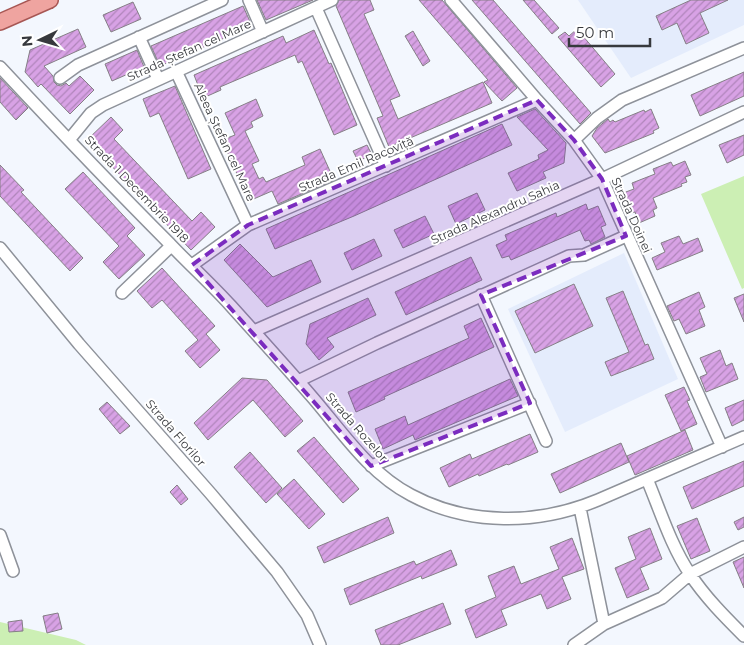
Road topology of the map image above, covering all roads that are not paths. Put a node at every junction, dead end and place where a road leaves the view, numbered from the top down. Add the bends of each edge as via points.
1 (50, 0) edge
2 (222, 0) edge
3 (248, 0) edge
4 (332, 0) edge
5 (451, 0) edge
6 (316, 8) junction
7 (0, 22) edge
8 (263, 32) junction
9 (139, 37) junction
10 (744, 48) edge
11 (0, 67) edge
12 (176, 71) junction
13 (60, 78) dead end
14 (158, 79) junction
15 (537, 100) junction
16 (744, 112) edge
17 (69, 140) junction
18 (574, 140) junction
19 (386, 166) junction
20 (602, 179) junction
21 (248, 225) junction
22 (626, 236) junction
23 (172, 246) junction
24 (0, 248) edge
25 (192, 265) junction
26 (122, 293) dead end
27 (481, 295) junction
28 (254, 331) junction
29 (298, 381) junction
30 (530, 403) junction
31 (744, 438) edge
32 (546, 441) dead end
33 (722, 447) junction
34 (371, 466) junction
35 (647, 479) junction
36 (580, 508) junction
37 (0, 535) edge
38 (744, 547) edge
39 (13, 571) dead end
40 (690, 574) junction
41 (604, 624) junction
42 (744, 636) edge
43 (320, 645) edge
44 (574, 645) edge

1 - 7 main road
2 - 9 street
3 - 8 street
4 - 6 street, Strada Ștefan cel Mare
5 - 15 street, Strada Doinei
6 - 8 street, Strada Ștefan cel Mare
6 - 19 street
8 - 12 street, Strada Ștefan cel Mare
9 - 13 street via 78,64
9 - 14 street
10 - 18 street via 622,100
11 - 17 street, Strada 1 Decembrie 1918
12 - 14 street, Strada Ștefan cel Mare
12 - 21 street, Aleea Ștefan cel Mare
14 - 17 street, Strada Ștefan cel Mare via 91,113
15 - 18 street, Strada Doinei
15 - 19 street, Strada Emil Racoviță
16 - 20 street, Strada Alexandru Sahia
17 - 23 street, Strada 1 Decembrie 1918
18 - 20 street, Strada Doinei
19 - 21 street, Strada Emil Racoviță
20 - 22 street, Strada Doinei
20 - 28 street, Strada Alexandru Sahia
21 - 25 street, Strada Emil Racoviță
22 - 27 street via 584,256 569,256
22 - 33 street, Strada Doinei
23 - 25 street, Strada 1 Decembrie 1918
23 - 26 street
24 - 43 street, Strada Florilor via 277,572 307,616
25 - 28 street, Strada 1 Decembrie 1918
27 - 29 street
27 - 30 street
28 - 29 street, Strada Rozelor
29 - 34 street, Strada Rozelor
30 - 32 street
30 - 34 street
31 - 33 street, Strada Rozelor
33 - 35 street, Strada Rozelor
34 - 36 street, Strada Rozelor via 409,494 456,513 510,518 542,516
35 - 36 street, Strada Rozelor
35 - 40 street
36 - 41 street
37 - 39 street
38 - 40 street
40 - 41 street via 662,598
40 - 42 street
41 - 44 street

